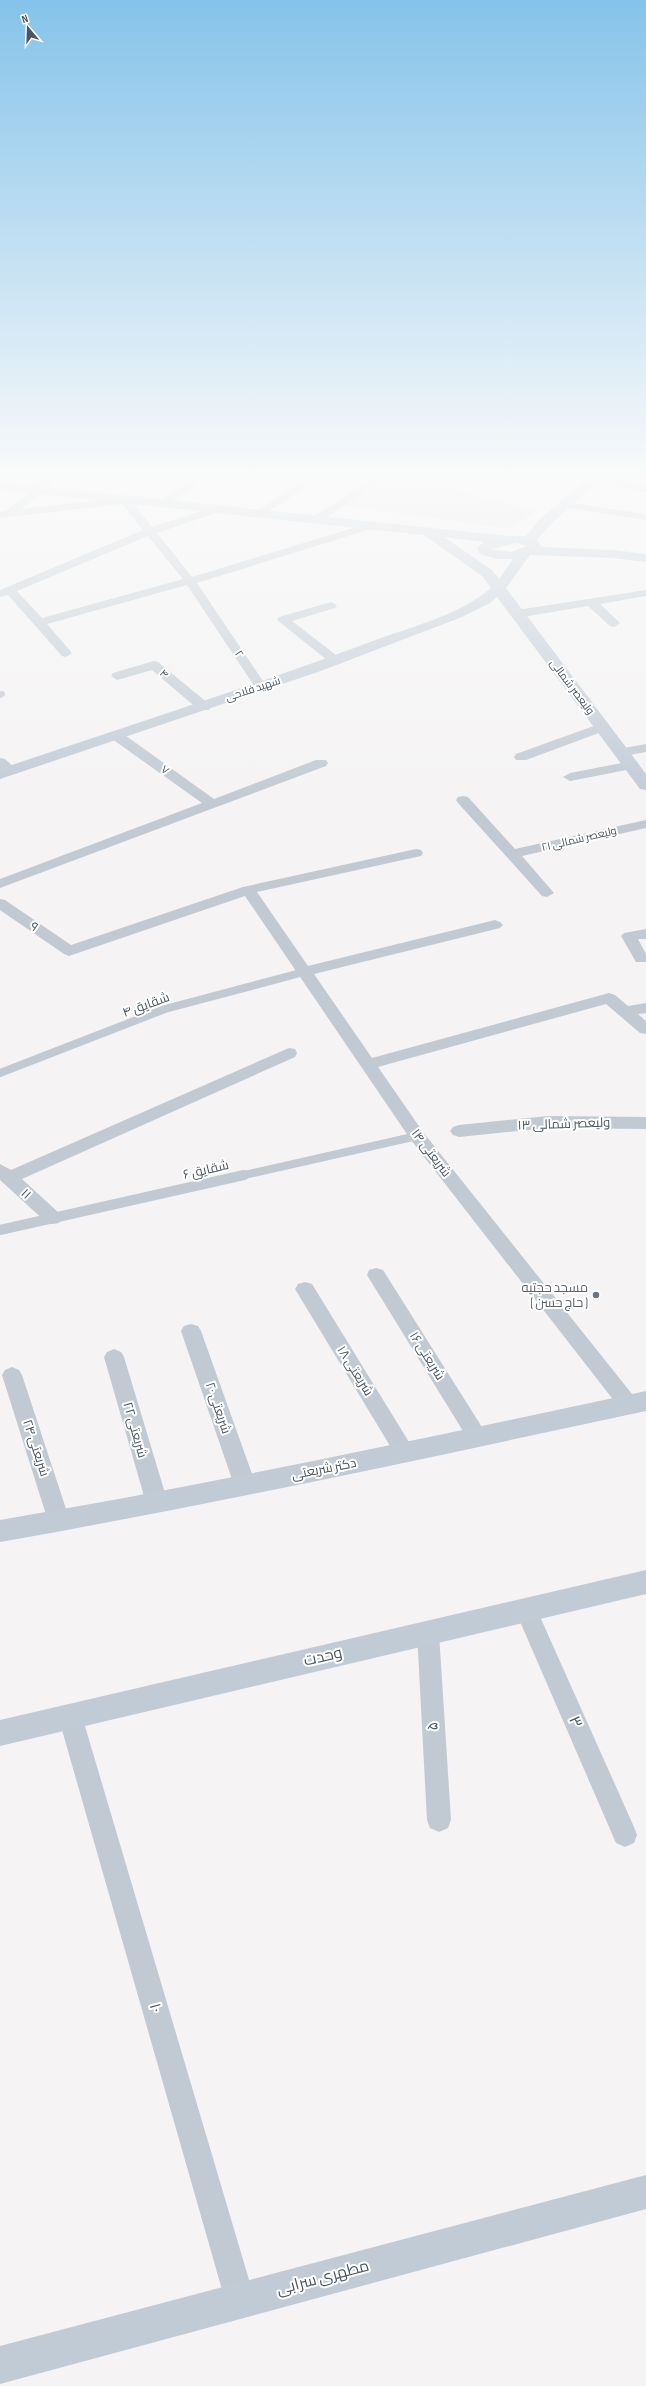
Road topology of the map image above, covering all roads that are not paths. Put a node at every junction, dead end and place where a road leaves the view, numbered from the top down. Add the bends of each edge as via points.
1 (25, 583) edge
2 (182, 583) edge
3 (192, 583) edge
4 (495, 583) edge
5 (499, 583) edge
6 (502, 583) edge
7 (499, 588) junction
8 (5, 592) edge
9 (646, 593) edge
10 (591, 602) junction
11 (331, 606) dead end
12 (517, 614) junction
13 (38, 623) junction
14 (614, 623) dead end
15 (66, 653) dead end
16 (336, 661) junction
17 (117, 676) dead end
18 (261, 687) junction
19 (204, 707) junction
20 (602, 727) junction
21 (117, 736) junction
22 (646, 748) edge
23 (623, 752) junction
24 (521, 757) dead end
25 (321, 763) dead end
26 (632, 765) junction
27 (4, 769) edge
28 (570, 777) dead end
29 (646, 785) edge
30 (463, 800) dead end
31 (212, 804) junction
32 (646, 824) edge
33 (416, 853) dead end
34 (512, 854) junction
35 (0, 884) edge
36 (248, 890) junction
37 (547, 893) dead end
38 (0, 902) edge
39 (495, 925) dead end
40 (646, 934) edge
41 (641, 959) dead end
42 (304, 972) junction
43 (646, 1008) edge
44 (624, 1011) junction
45 (646, 1029) edge
46 (289, 1053) dead end
47 (368, 1064) junction
48 (0, 1073) edge
49 (646, 1122) edge
50 (459, 1131) dead end
51 (417, 1136) junction
52 (5, 1174) edge
53 (53, 1218) junction
54 (0, 1230) edge
55 (376, 1276) dead end
56 (305, 1289) dead end
57 (192, 1331) dead end
58 (114, 1357) dead end
59 (12, 1375) dead end
60 (637, 1403) edge
61 (478, 1438) junction
62 (405, 1453) junction
63 (245, 1485) junction
64 (156, 1503) junction
65 (59, 1521) junction
66 (0, 1531) edge
67 (646, 1582) edge
68 (526, 1610) junction
69 (428, 1633) junction
70 (70, 1716) junction
71 (0, 1732) edge
72 (439, 1820) dead end
73 (625, 1835) dead end
74 (646, 2192) edge
75 (240, 2300) junction
76 (0, 2365) edge

1 - 8 street
2 - 13 street
3 - 18 street, ۲
4 - 7 street, ولیعصر شمالی
5 - 7 street
6 - 7 street, شهید فلاحی
7 - 12 street, ولیعصر شمالی
7 - 16 street, شهید فلاحی via 485,600 457,614
8 - 13 street
9 - 10 street
10 - 12 street
10 - 14 street
11 - 16 street via 283,620
12 - 20 street, ولیعصر شمالی
13 - 15 street
16 - 18 street, شهید فلاحی
17 - 19 street, ۴ via 154,665
18 - 19 street, شهید فلاحی
19 - 21 street, شهید فلاحی
20 - 23 street, ولیعصر شمالی
20 - 24 street
21 - 27 street, شهید فلاحی
21 - 31 street, ۷
22 - 23 street
23 - 26 street, ولیعصر شمالی
25 - 31 street
26 - 28 street
26 - 29 street, ولیعصر شمالی
30 - 34 street
31 - 35 street
32 - 34 street, ولیعصر شمالی ۲۱
33 - 36 street
34 - 37 street
36 - 38 street, ۹ via 69,951
36 - 42 street, شریعتی ۱۴
39 - 42 street
40 - 41 street via 629,936
42 - 47 street, شریعتی ۱۴
42 - 48 lane, شقایق ۴ via 165,1009
43 - 44 street
44 - 45 street
44 - 47 street via 609,998
46 - 52 street
47 - 51 street, شریعتی ۱۴
49 - 50 street, ولیعصر شمالی ۱۳ via 548,1122
51 - 53 lane, شقایق ۶
51 - 60 street, شریعتی ۱۴
52 - 53 street, ۱۱
53 - 54 lane, شقایق ۶
55 - 61 street, شریعتی ۱۶
56 - 62 street, شریعتی ۱۸
57 - 63 street, شریعتی ۲۰
58 - 64 street, شریعتی ۲۲
59 - 65 street, شریعتی ۲۴
60 - 61 street, دکتر شریعتی
61 - 62 street, دکتر شریعتی
62 - 63 street, دکتر شریعتی
63 - 64 street, دکتر شریعتی
64 - 65 street, دکتر شریعتی
65 - 66 street, دکتر شریعتی
67 - 68 street, وحدت
68 - 69 street, وحدت
68 - 73 street, ۳
69 - 70 street, وحدت
69 - 72 street, ۵
70 - 71 street, وحدت
70 - 75 street, ۱۰
74 - 75 street, مطهری سرابی
75 - 76 street, مطهری سرابی

